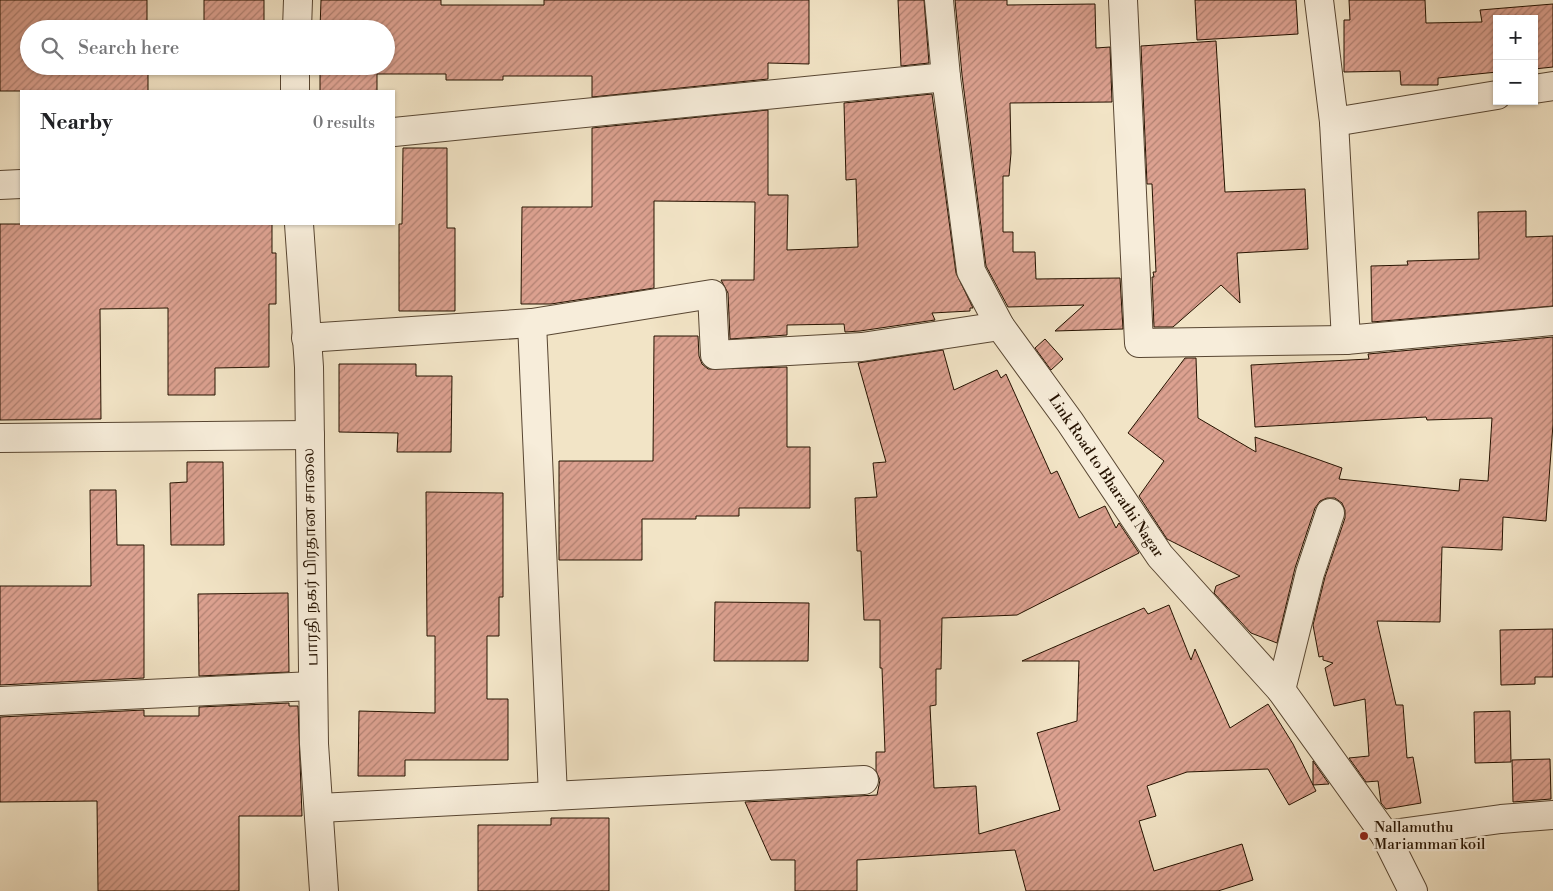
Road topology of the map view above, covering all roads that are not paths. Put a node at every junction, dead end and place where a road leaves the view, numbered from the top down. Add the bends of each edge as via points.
1 (298, 0) edge
2 (939, 0) edge
3 (1123, 0) edge
4 (1320, 0) edge
5 (297, 20) edge
6 (296, 75) edge
7 (946, 77) junction
8 (1553, 86) edge
9 (1538, 88) edge
10 (295, 90) edge
11 (1493, 96) edge
12 (1334, 122) junction
13 (395, 132) edge
14 (20, 184) edge
15 (0, 185) edge
16 (298, 225) edge
17 (1553, 321) edge
18 (532, 323) junction
19 (1000, 326) junction
20 (306, 338) junction
21 (1346, 340) junction
22 (310, 435) junction
23 (0, 438) edge
24 (1330, 512) dead end
25 (313, 686) junction
26 (1281, 690) junction
27 (0, 701) edge
28 (864, 780) dead end
29 (553, 796) junction
30 (319, 808) junction
31 (1553, 815) edge
32 (1385, 835) junction
33 (324, 891) edge
34 (1413, 891) edge

1 - 5 street
2 - 7 street, Link Road to Bharathi Nagar
3 - 21 street via 1139,343
4 - 12 street
6 - 10 street
7 - 13 street
7 - 19 street, Link Road to Bharathi Nagar via 971,271
8 - 9 street
11 - 12 street
12 - 21 street
14 - 15 street
16 - 20 street, பாரதி நகர் பிரதான சாலை
17 - 21 street
18 - 19 street via 712,294 715,355 862,347
18 - 20 street
18 - 29 street
19 - 26 street, Link Road to Bharathi Nagar via 1070,422 1160,556
20 - 22 street, பாரதி நகர் பிரதான சாலை
22 - 23 street
22 - 25 street, பாரதி நகர் பிரதான சாலை
24 - 26 street via 1310,573
25 - 27 street
25 - 30 street, பாரதி நகர் பிரதான சாலை
26 - 32 street, Link Road to Bharathi Nagar
28 - 29 street
29 - 30 street
30 - 33 street, பாரதி நகர் பிரதான சாலை
31 - 32 street
32 - 34 street, Link Road to Bharathi Nagar

